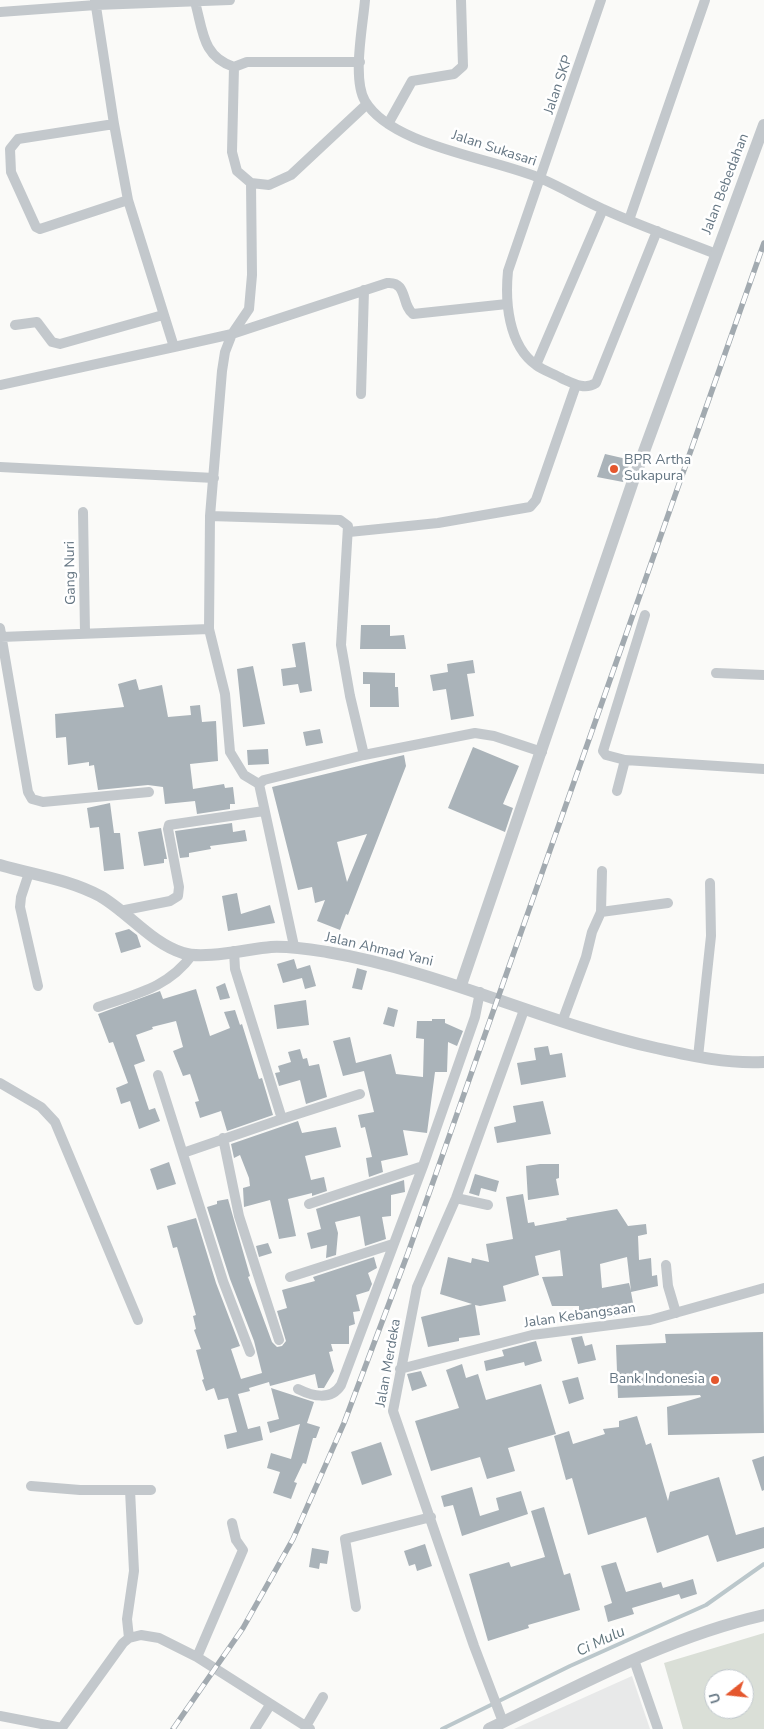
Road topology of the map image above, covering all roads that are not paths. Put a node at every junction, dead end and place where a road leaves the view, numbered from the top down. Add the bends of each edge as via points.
1 (230, 0) edge
2 (365, 0) edge
3 (461, 0) edge
4 (601, 0) edge
5 (705, 0) edge
6 (195, 2) junction
7 (96, 3) edge
8 (0, 12) edge
9 (360, 62) junction
10 (234, 67) junction
11 (367, 104) junction
12 (114, 124) junction
13 (388, 124) junction
14 (764, 125) edge
15 (541, 178) junction
16 (251, 183) junction
17 (128, 200) junction
18 (603, 210) junction
19 (628, 220) junction
20 (657, 231) junction
21 (716, 254) junction
22 (364, 290) junction
23 (507, 304) junction
24 (163, 315) junction
25 (15, 326) dead end
26 (232, 334) junction
27 (174, 346) junction
28 (536, 365) junction
29 (0, 385) edge
30 (576, 385) junction
31 (361, 394) dead end
32 (0, 467) edge
33 (214, 478) junction
34 (83, 512) dead end
35 (210, 516) junction
36 (349, 532) junction
37 (645, 615) dead end
38 (209, 629) junction
39 (1, 633) edge
40 (85, 633) junction
41 (716, 673) dead end
42 (764, 675) edge
43 (542, 752) junction
44 (364, 755) junction
45 (625, 760) junction
46 (764, 769) edge
47 (260, 784) junction
48 (616, 791) dead end
49 (149, 792) dead end
50 (264, 811) junction
51 (0, 865) edge
52 (602, 871) dead end
53 (29, 873) junction
54 (710, 882) dead end
55 (668, 903) dead end
56 (120, 911) junction
57 (601, 912) junction
58 (294, 946) junction
59 (234, 951) junction
60 (192, 955) junction
61 (38, 986) dead end
62 (460, 986) junction
63 (480, 992) junction
64 (98, 1007) dead end
65 (517, 1007) junction
66 (562, 1022) junction
67 (698, 1057) junction
68 (764, 1062) edge
69 (158, 1075) dead end
70 (0, 1083) edge
71 (360, 1094) dead end
72 (282, 1119) junction
73 (223, 1138) junction
74 (183, 1153) junction
75 (423, 1166) junction
76 (456, 1198) junction
77 (309, 1204) dead end
78 (488, 1205) dead end
79 (393, 1244) junction
80 (666, 1265) dead end
81 (290, 1277) dead end
82 (764, 1288) edge
83 (676, 1313) junction
84 (138, 1320) dead end
85 (279, 1340) dead end
86 (250, 1352) dead end
87 (400, 1369) junction
88 (298, 1389) dead end
89 (31, 1486) dead end
90 (130, 1490) junction
91 (151, 1490) dead end
92 (431, 1517) junction
93 (232, 1523) dead end
94 (356, 1607) dead end
95 (764, 1615) edge
96 (129, 1638) junction
97 (197, 1657) junction
98 (634, 1660) junction
99 (323, 1697) dead end
100 (270, 1705) junction
101 (0, 1716) edge
102 (500, 1717) junction
103 (308, 1727) edge
104 (62, 1729) edge
105 (255, 1729) edge
106 (489, 1729) edge
107 (658, 1729) edge

1 - 6 street
2 - 9 street
3 - 13 street via 463,66 454,74 412,81
4 - 15 street, Jalan SKP
5 - 19 street
6 - 7 street
6 - 10 street via 211,54 219,62
7 - 8 street
7 - 12 street
9 - 10 street via 247,62
9 - 11 street via 361,92
10 - 16 street via 232,152 237,171
11 - 13 street, Jalan Sukasari
11 - 16 street via 291,176 274,184 261,186
12 - 17 street
12 - 17 street via 18,139 10,149 10,168 36,227 40,229
13 - 15 street, Jalan Sukasari via 407,135
14 - 21 street, Jalan Bebedahan
15 - 18 street, Jalan Sukasari
15 - 23 street, Jalan SKP via 508,271
16 - 26 street via 250,300 246,316
17 - 24 street
18 - 19 street, Jalan Sukasari
18 - 28 street
19 - 20 street, Jalan Sukasari
20 - 21 street, Jalan Sukasari
20 - 30 street via 597,381 589,386
21 - 43 street, Jalan Bebedahan via 632,484
22 - 23 street via 387,283 398,284 413,314
22 - 26 street
22 - 31 street
23 - 28 street, Jalan SKP via 517,339
24 - 25 street via 60,344 52,342 37,322
24 - 27 street
26 - 27 street
26 - 33 street via 222,371
27 - 29 street
28 - 30 street
30 - 36 street via 536,500 530,507 438,523
32 - 33 street
33 - 35 street
34 - 40 street, Gang Nuri
35 - 36 street via 340,520 348,526
35 - 38 street
36 - 44 street via 341,645
37 - 45 street via 603,751 606,755
38 - 40 street
38 - 47 street via 225,694 230,752 244,774
39 - 40 street
39 - 49 street via 28,792 32,799 44,802
41 - 42 street
43 - 44 street via 483,733
43 - 62 street, Jalan Bebedahan
44 - 47 street via 264,780
45 - 46 street
45 - 48 street
47 - 50 street
50 - 56 street via 169,825 178,896 170,901
50 - 58 street
51 - 53 street, Jalan Ahmad Yani
52 - 57 street
53 - 56 street, Jalan Ahmad Yani via 76,885 102,897
53 - 61 street via 20,907
54 - 67 street via 711,936
55 - 57 street
56 - 60 street, Jalan Ahmad Yani via 169,947
57 - 66 street
58 - 59 street, Jalan Ahmad Yani
58 - 62 street, Jalan Ahmad Yani via 362,959
59 - 60 street, Jalan Ahmad Yani
59 - 72 street via 235,970
60 - 64 street via 167,981
62 - 63 street, Jalan Ahmad Yani
63 - 65 street, Jalan Ahmad Yani
63 - 75 street
65 - 66 street, Jalan Ahmad Yani
65 - 76 street, Jalan Merdeka
66 - 67 street, Jalan Ahmad Yani
67 - 68 street, Jalan Ahmad Yani
69 - 74 street
70 - 84 street via 41,1107 55,1122
71 - 72 street
72 - 73 street
73 - 74 street
73 - 85 street via 239,1216
74 - 86 street
75 - 77 street
75 - 79 street
76 - 78 street
76 - 87 street, Jalan Merdeka via 418,1287
79 - 81 street
79 - 88 street via 338,1390 331,1395 314,1395
80 - 83 street
82 - 83 street, Jalan Kebangsaan
83 - 87 street, Jalan Kebangsaan via 634,1323 532,1335
87 - 92 street, Jalan Merdeka via 394,1417
89 - 90 street
90 - 91 street
90 - 96 street via 134,1571 127,1619
92 - 94 street via 345,1539
92 - 102 street, Jalan Merdeka
93 - 97 street via 236,1540 243,1550
95 - 98 street via 704,1633
96 - 97 street via 154,1636
96 - 104 street
97 - 100 street
98 - 102 street
98 - 107 street
99 - 103 street
100 - 103 street
100 - 105 street
101 - 104 street
102 - 106 street

